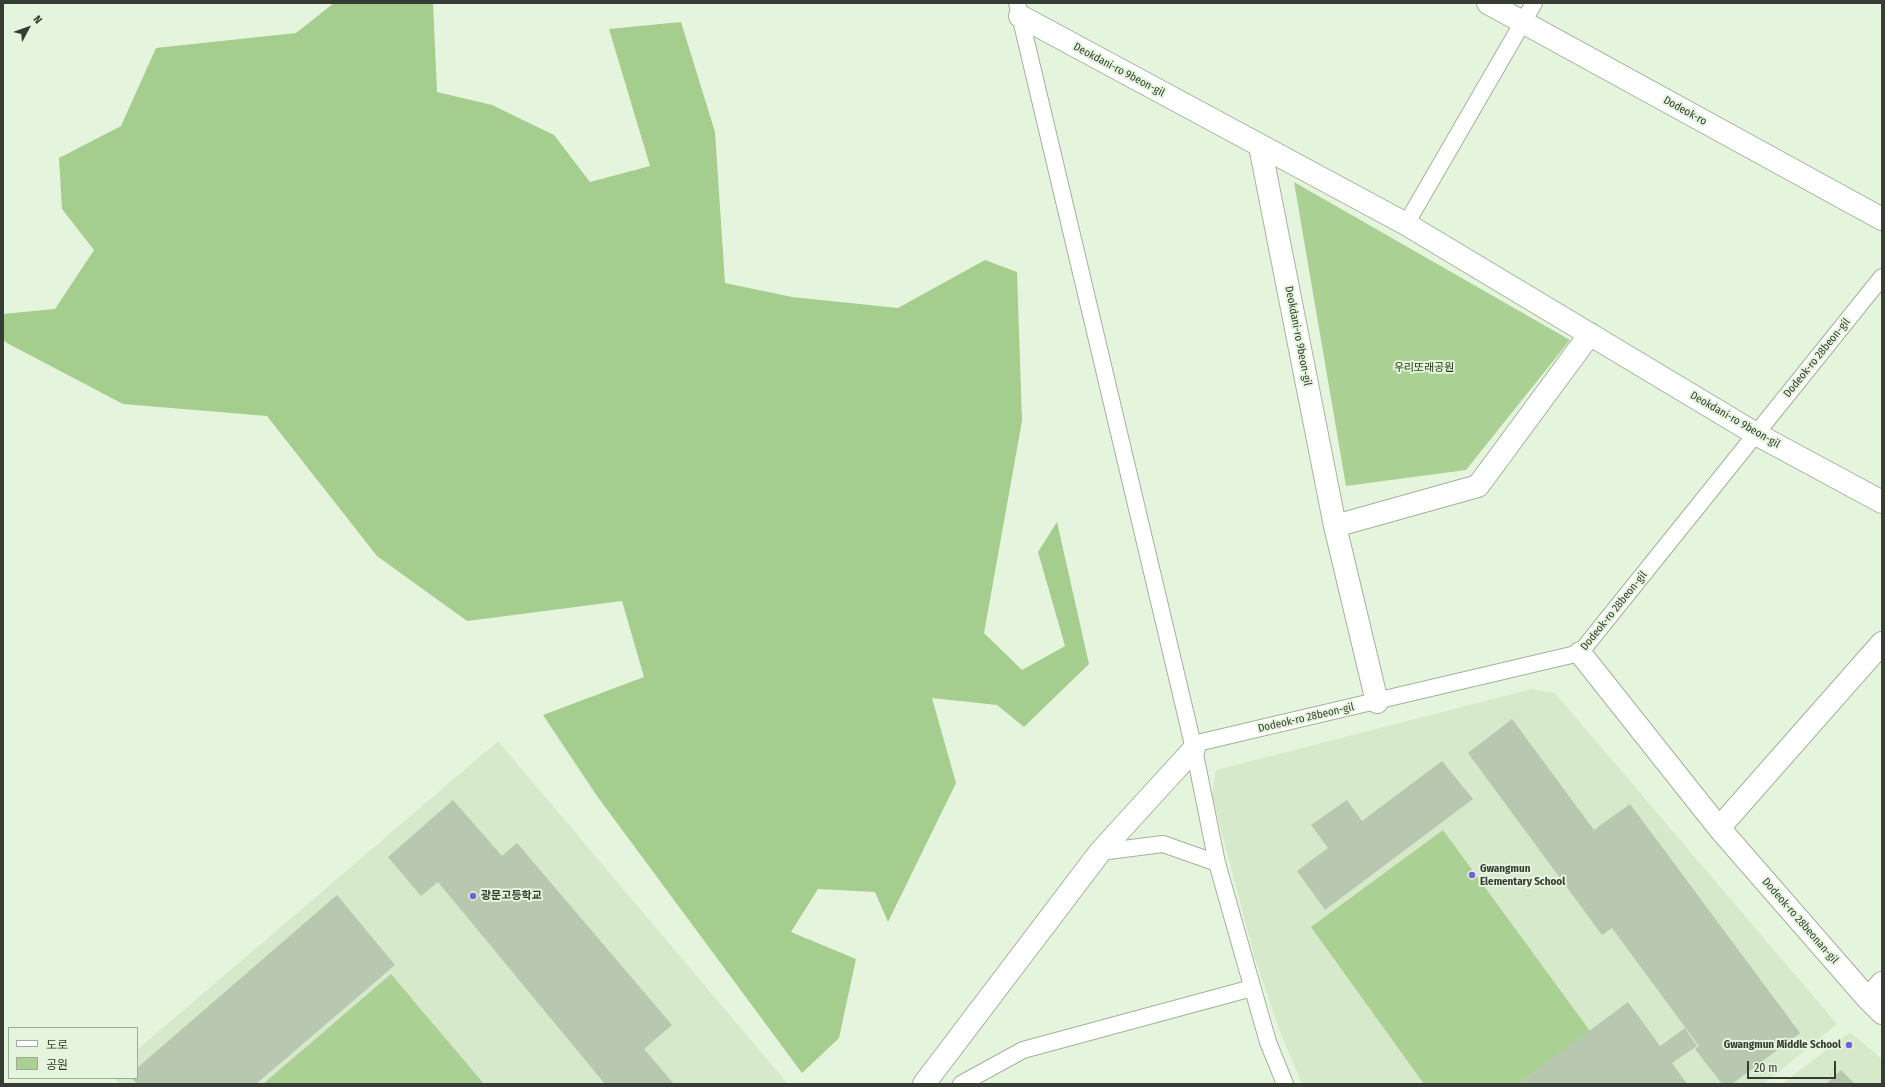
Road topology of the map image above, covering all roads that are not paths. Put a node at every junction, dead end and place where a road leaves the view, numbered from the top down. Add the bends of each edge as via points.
1 (1488, 3) edge
2 (1534, 3) edge
3 (1019, 9) edge
4 (1523, 23) junction
5 (1260, 146) junction
6 (1882, 219) edge
7 (1406, 224) junction
8 (1882, 277) edge
9 (1590, 334) junction
10 (1756, 434) junction
11 (1882, 502) edge
12 (1335, 526) junction
13 (1882, 643) edge
14 (1580, 653) junction
15 (1377, 702) junction
16 (1193, 746) junction
17 (1719, 828) junction
18 (1100, 852) junction
19 (1217, 863) junction
20 (1882, 983) edge
21 (1252, 988) junction
22 (1875, 1006) edge
23 (924, 1084) edge
24 (961, 1084) edge
25 (1285, 1084) edge

1 - 4 street, Dodeok-ro
2 - 4 lane
3 - 5 street, Deokdani-ro 9beon-gil
3 - 16 lane
4 - 6 street, Dodeok-ro
4 - 7 lane
5 - 7 street, Deokdani-ro 9beon-gil
5 - 12 street, Deokdani-ro 9beon-gil
7 - 9 street, Deokdani-ro 9beon-gil
8 - 10 lane, Dodeok-ro 28beon-gil
9 - 10 street, Deokdani-ro 9beon-gil
9 - 12 street via 1478,486
10 - 11 street, Deokdani-ro 9beon-gil
10 - 14 lane, Dodeok-ro 28beon-gil
12 - 15 street, Deokdani-ro 9beon-gil
13 - 17 street
14 - 15 lane, Dodeok-ro 28beon-gil
14 - 17 street, Dodeok-ro 28beonan-gil
15 - 16 lane, Dodeok-ro 28beon-gil
16 - 18 street
16 - 19 lane
17 - 22 street, Dodeok-ro 28beonan-gil
18 - 19 lane via 1163,844
18 - 23 street
19 - 21 lane
20 - 22 street
21 - 24 lane via 1023,1050
21 - 25 lane via 1268,1042

